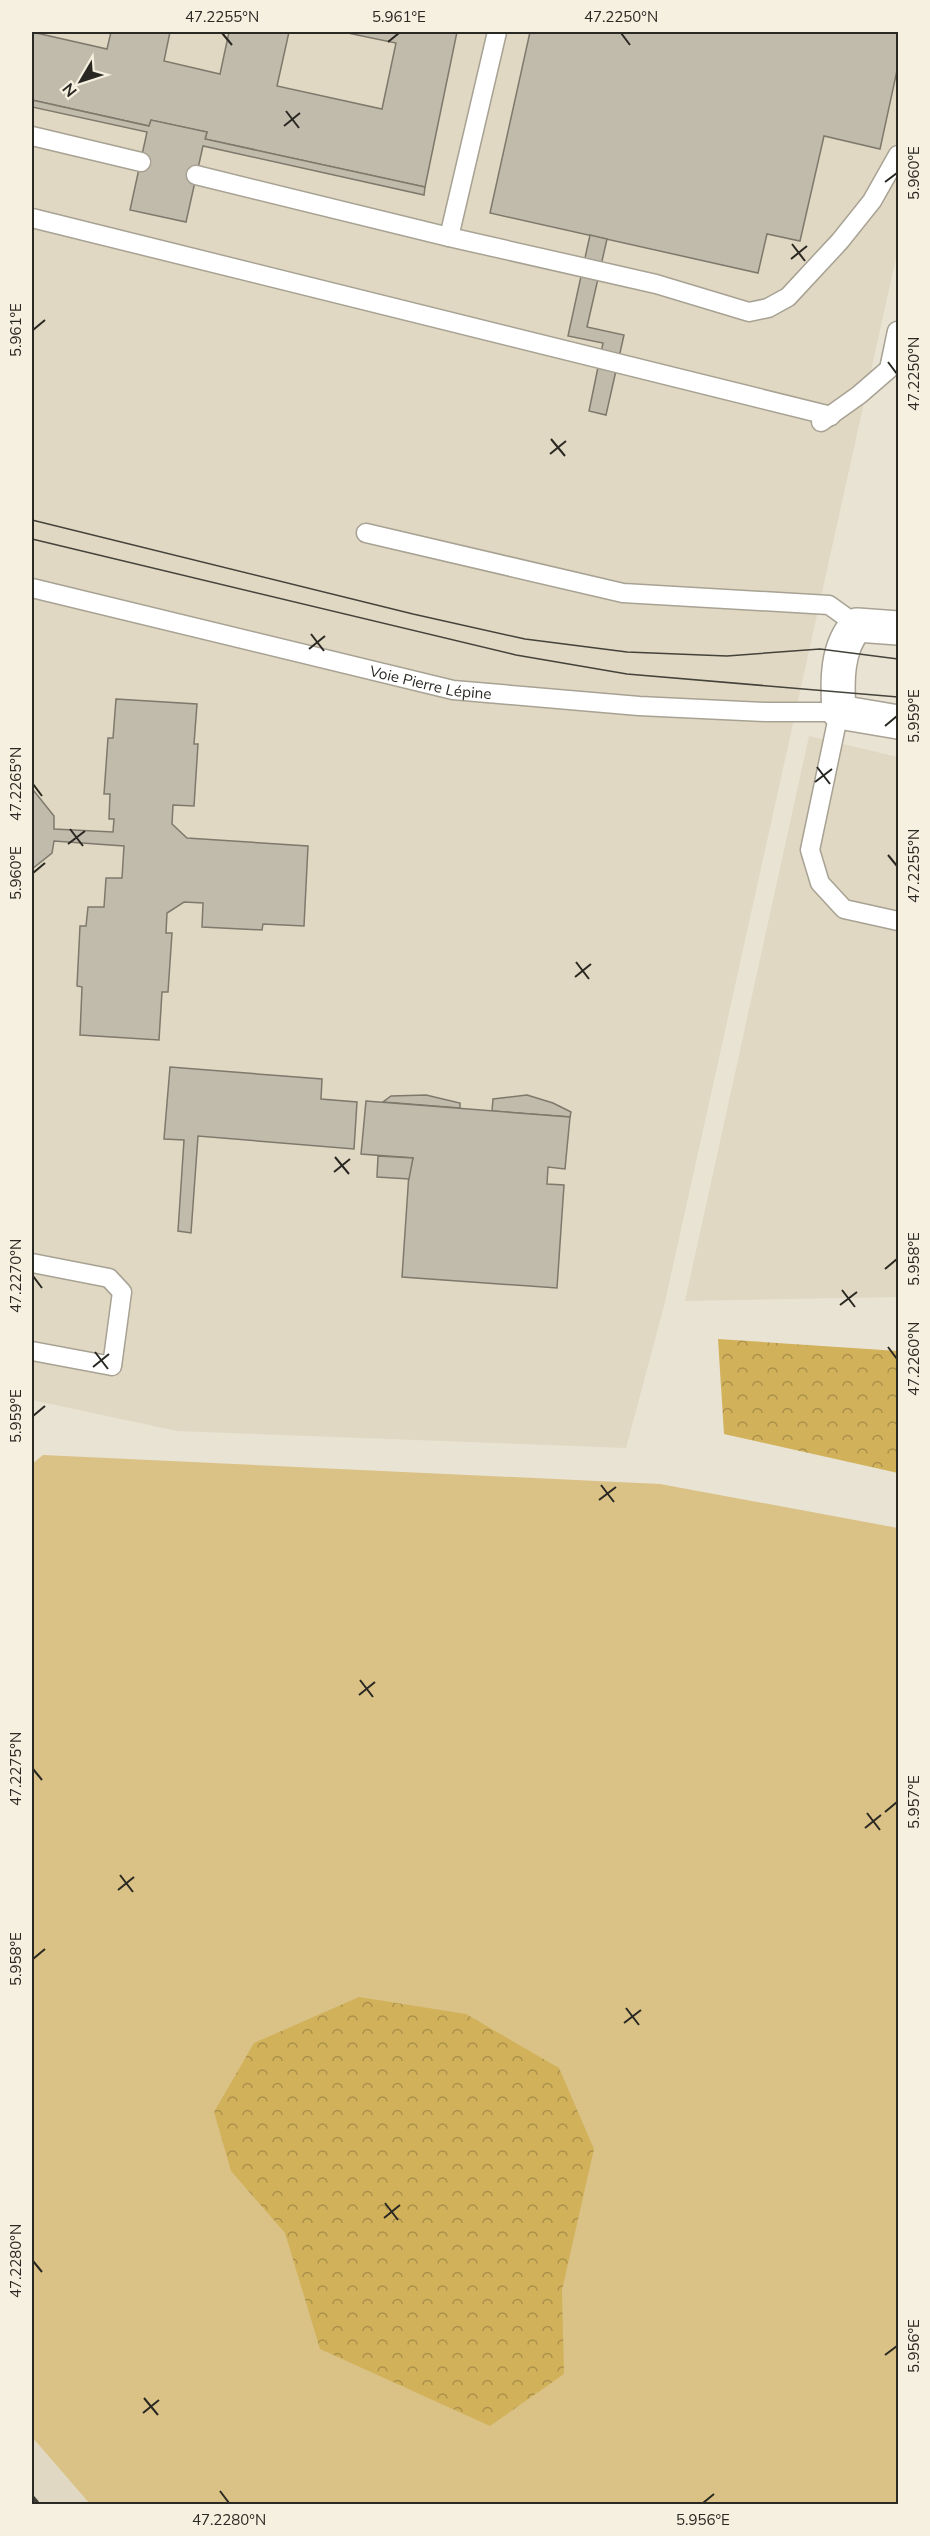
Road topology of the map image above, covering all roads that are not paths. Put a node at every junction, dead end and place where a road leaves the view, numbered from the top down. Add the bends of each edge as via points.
1 (497, 32) edge
2 (32, 136) edge
3 (898, 155) edge
4 (141, 162) dead end
5 (196, 176) dead end
6 (32, 218) edge
7 (449, 237) junction
8 (897, 331) dead end
9 (366, 533) dead end
10 (32, 588) edge
11 (857, 625) junction
12 (898, 628) edge
13 (839, 712) junction
14 (898, 722) edge
15 (898, 921) edge
16 (32, 1263) edge
17 (32, 1351) edge

1 - 7 lane
2 - 4 lane
3 - 7 lane via 872,201 788,297 768,308 749,312 656,284
5 - 7 lane
6 - 8 lane via 825,420 890,369
9 - 11 lane via 623,593 829,605
10 - 13 lane, Voie Pierre Lépine via 453,690 639,706
11 - 12 street
11 - 13 street via 842,651 837,690
13 - 14 street
13 - 15 lane via 810,850 820,883 844,909
16 - 17 lane via 109,1278 122,1292 112,1366

